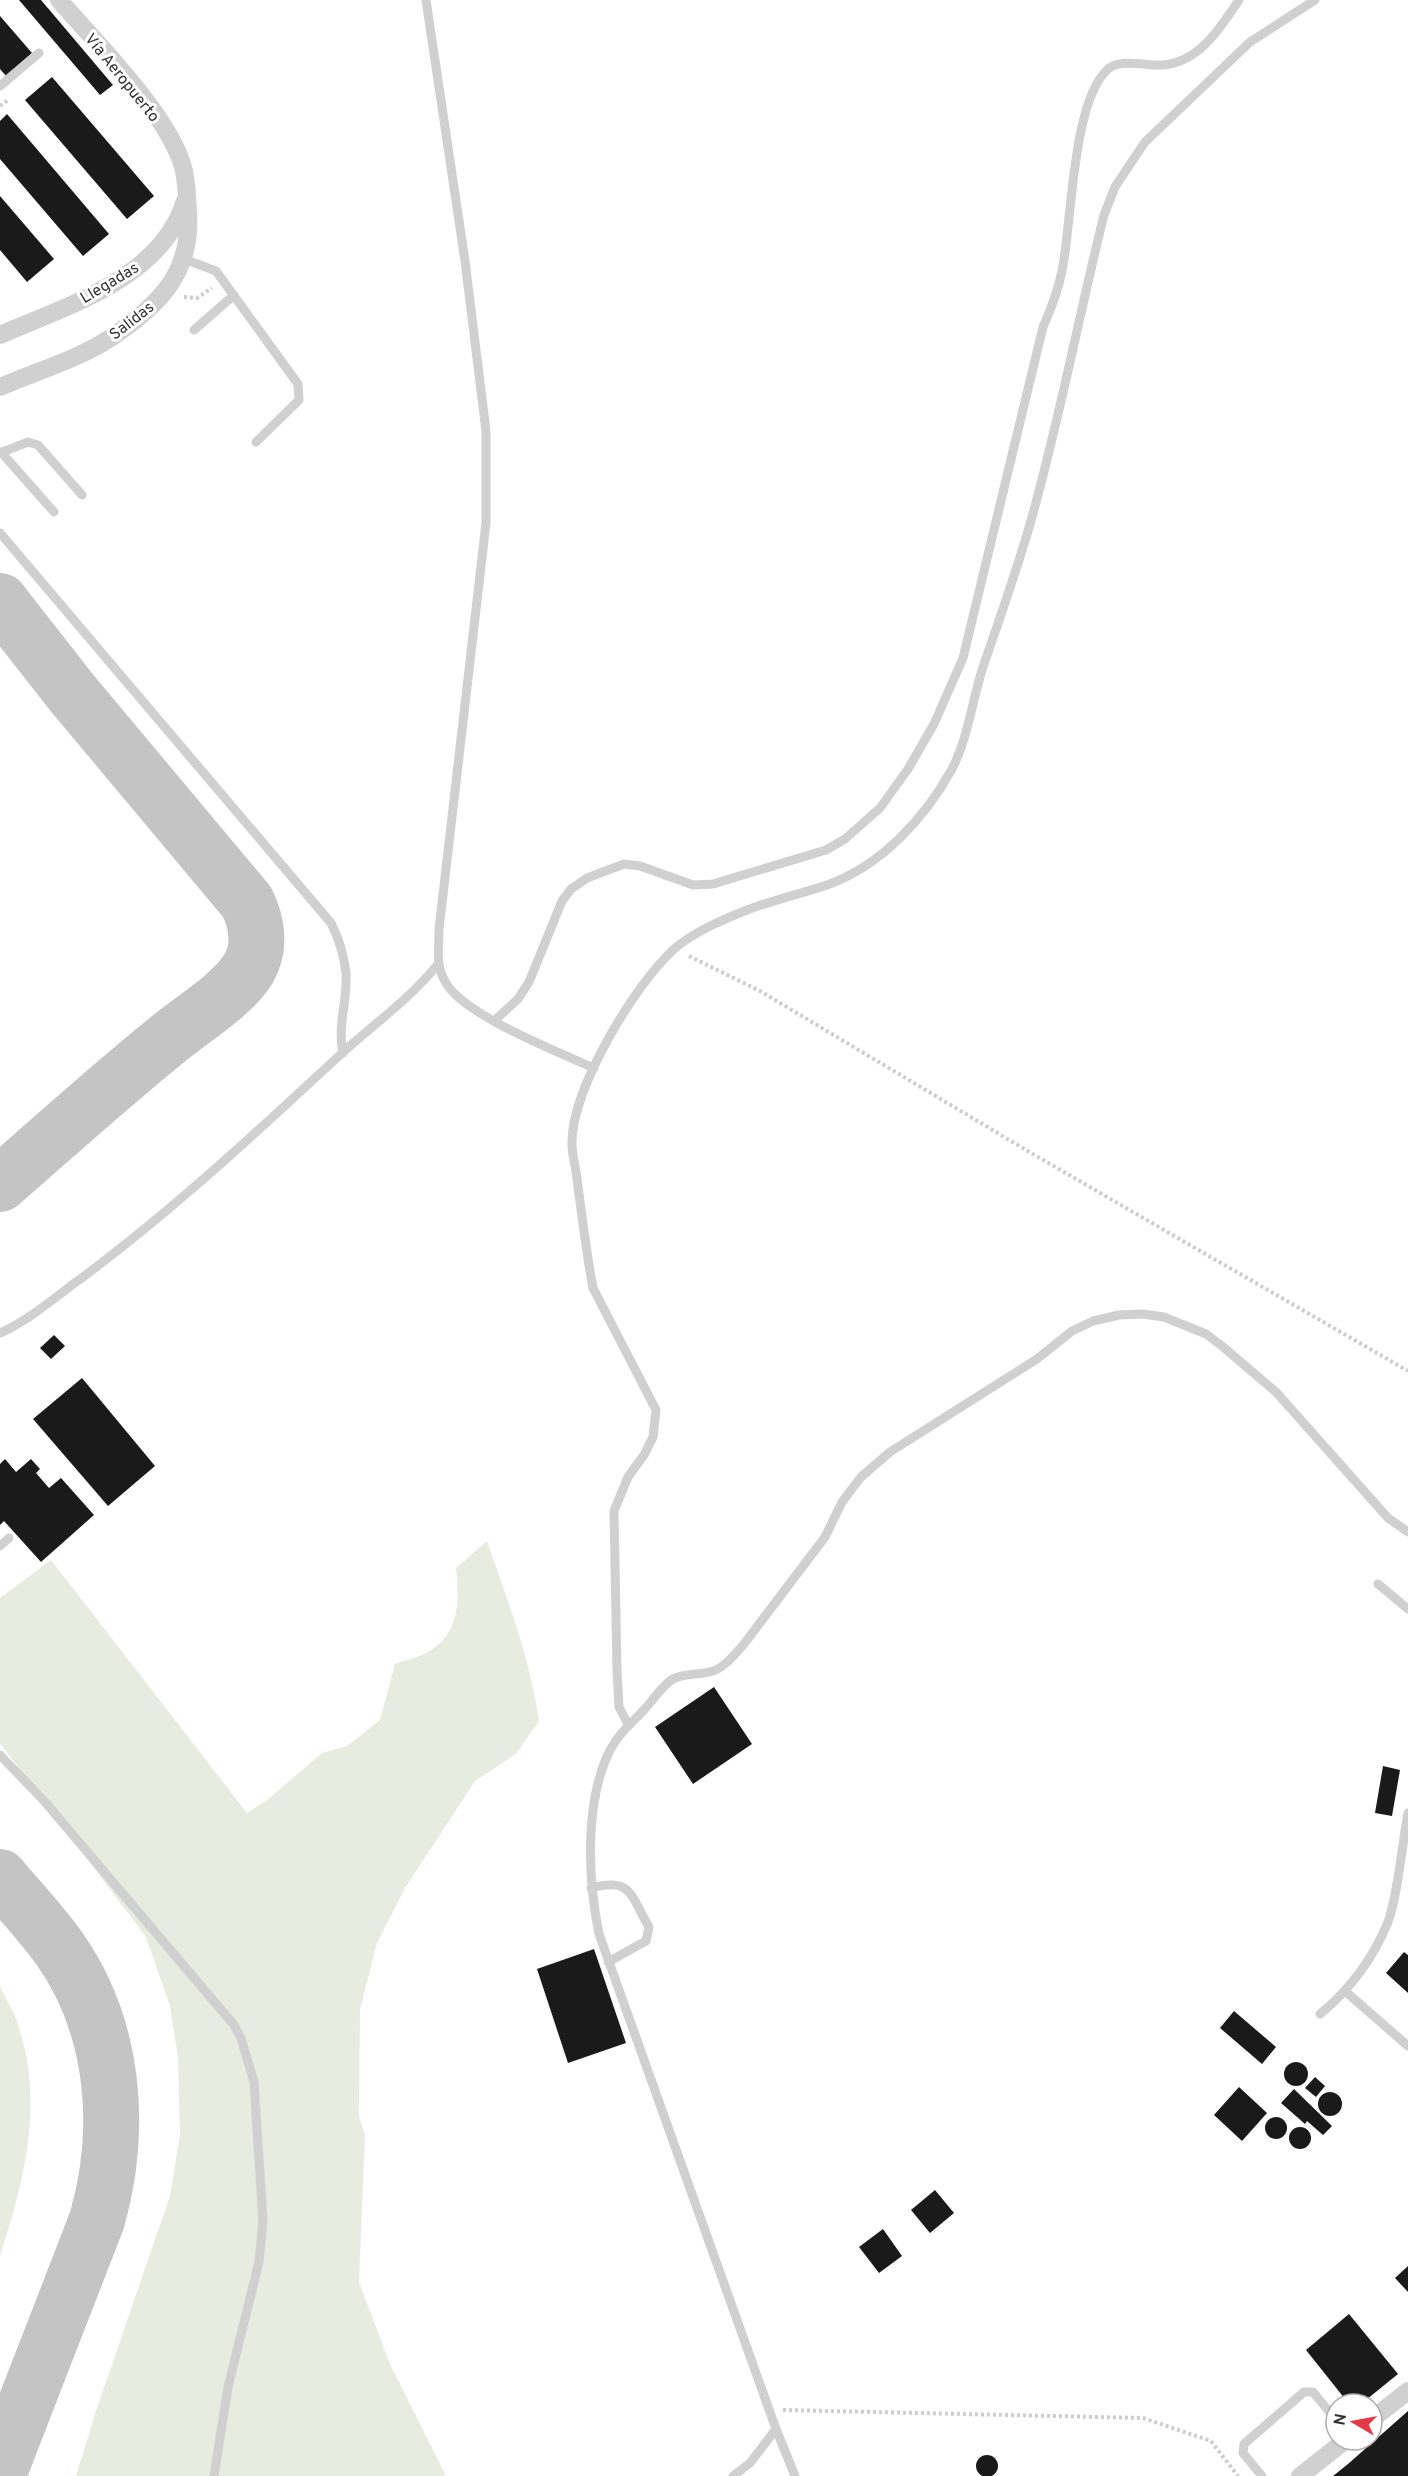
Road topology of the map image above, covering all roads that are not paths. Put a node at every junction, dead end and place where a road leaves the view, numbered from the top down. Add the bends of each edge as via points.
1 (59, 0) edge
2 (426, 0) edge
3 (1239, 0) edge
4 (1315, 0) edge
5 (39, 53) dead end
6 (0, 86) edge
7 (187, 194) junction
8 (184, 259) junction
9 (234, 295) junction
10 (194, 330) dead end
11 (0, 336) edge
12 (0, 387) edge
13 (256, 442) dead end
14 (0, 452) edge
15 (81, 495) dead end
16 (54, 512) dead end
17 (0, 533) edge
18 (438, 964) junction
19 (495, 1020) junction
20 (343, 1053) junction
21 (594, 1068) junction
22 (0, 1333) edge
23 (1408, 1532) edge
24 (9, 1538) dead end
25 (0, 1546) edge
26 (1378, 1584) dead end
27 (1408, 1609) edge
28 (628, 1724) junction
29 (0, 1755) edge
30 (1408, 1813) edge
31 (591, 1888) junction
32 (608, 1962) junction
33 (1346, 1992) junction
34 (1320, 2014) dead end
35 (1408, 2046) edge
36 (1408, 2391) edge
37 (1324, 2405) edge
38 (1384, 2410) edge
39 (776, 2429) junction
40 (1331, 2452) edge
41 (214, 2476) edge
42 (733, 2476) edge
43 (795, 2476) edge
44 (1262, 2476) edge
45 (1300, 2476) edge

1 - 7 street, Vía Aeropuerto via 155,114 177,151
2 - 18 lane via 486,430 486,523
3 - 19 lane via 1213,38 1199,50 1164,65 1110,67 1089,103 1077,148 1061,278 1043,327 963,658 934,724 908,769 861,826 826,849 730,880 693,885 624,864 587,878 562,901 529,982 518,999
4 - 21 lane via 1250,42 1145,142 1115,187 1104,215 1034,512 1016,572 960,749 922,815 883,853 852,873 748,909 674,948 619,1021
5 - 6 lane
7 - 8 street, Salidas via 189,232
7 - 11 street, Llegadas via 165,240 137,266 104,288
8 - 9 lane via 216,271
8 - 12 street, Salidas via 176,279 156,303 112,336
9 - 10 lane
9 - 13 lane via 298,384 299,400
14 - 15 lane via 28,442 38,445
14 - 16 lane
17 - 20 lane via 331,923 346,974 340,1041
18 - 19 lane via 446,984 459,998
18 - 20 lane via 421,985
19 - 21 lane
20 - 22 lane via 244,1146 107,1258
21 - 28 lane via 574,1117 571,1144 589,1266 593,1288 656,1410 653,1437 628,1478 614,1511 619,1707
23 - 28 lane via 1388,1518 1276,1392 1206,1334 1164,1317 1143,1314 1093,1321 890,1452 868,1471 842,1502 825,1537 731,1659 712,1672 674,1679
24 - 25 lane
26 - 27 lane
28 - 31 lane via 610,1750 599,1781 593,1815
29 - 41 lane via 45,1802 234,2025 248,2058 254,2082 263,2221 259,2262 228,2387
30 - 33 lane via 1389,1920
31 - 32 lane
31 - 32 lane via 612,1882 626,1887 649,1927 646,1941
32 - 39 lane
33 - 34 lane
33 - 35 lane
36 - 38 street
37 - 44 lane via 1313,2392 1304,2392 1244,2444 1243,2453
39 - 42 lane via 750,2463
39 - 43 lane
40 - 45 street

